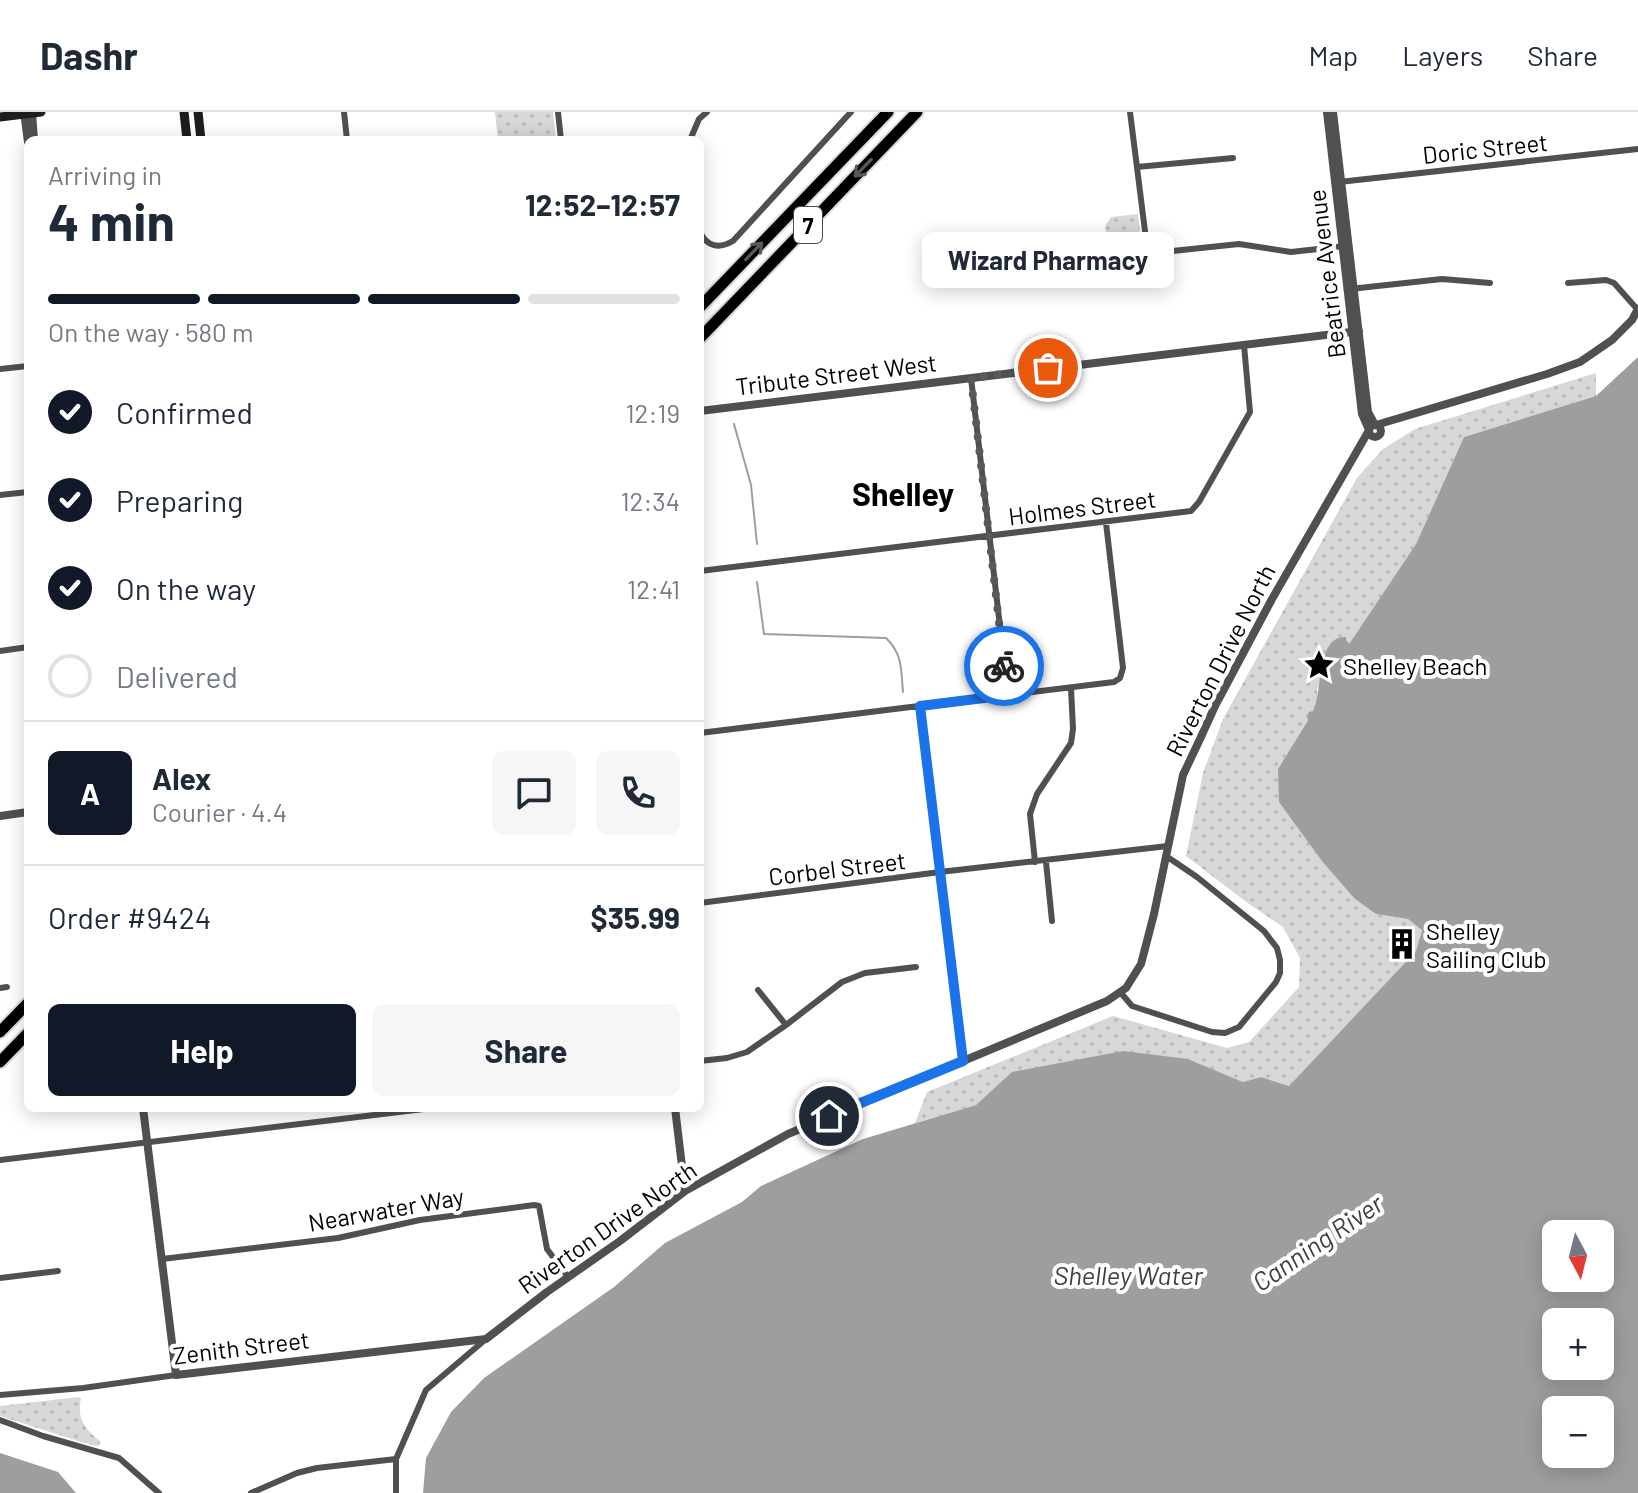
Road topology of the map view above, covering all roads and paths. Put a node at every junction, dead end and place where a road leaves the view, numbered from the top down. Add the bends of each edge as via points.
1 (41, 112) edge
2 (184, 112) edge
3 (344, 112) edge
4 (558, 112) edge
5 (707, 112) edge
6 (851, 112) edge
7 (888, 112) edge
8 (917, 112) edge
9 (1130, 112) edge
10 (1327, 112) edge
11 (1333, 112) edge
12 (28, 113) edge
13 (199, 114) edge
14 (0, 117) edge
15 (28, 136) edge
16 (33, 136) edge
17 (187, 136) edge
18 (201, 136) edge
19 (347, 136) edge
20 (561, 136) edge
21 (692, 136) edge
22 (1638, 149) edge
23 (1233, 158) dead end
24 (1137, 167) junction
25 (1338, 182) junction
26 (704, 241) edge
27 (1346, 246) junction
28 (1490, 283) dead end
29 (1568, 283) dead end
30 (1351, 289) junction
31 (704, 303) edge
32 (1638, 310) edge
33 (1356, 332) junction
34 (704, 334) edge
35 (1244, 345) junction
36 (24, 366) edge
37 (0, 369) edge
38 (971, 378) junction
39 (704, 411) edge
40 (1373, 430) junction
41 (24, 492) edge
42 (0, 495) edge
43 (1106, 523) junction
44 (989, 537) junction
45 (704, 571) edge
46 (24, 648) edge
47 (0, 651) edge
48 (1071, 688) junction
49 (1008, 695) junction
50 (920, 706) junction
51 (704, 733) edge
52 (24, 813) edge
53 (0, 816) edge
54 (1167, 851) junction
55 (1035, 862) junction
56 (1046, 862) junction
57 (940, 872) junction
58 (704, 902) edge
59 (1052, 921) dead end
60 (916, 967) dead end
61 (758, 990) dead end
62 (1121, 993) junction
63 (24, 1007) edge
64 (786, 1025) junction
65 (0, 1032) edge
66 (24, 1037) edge
67 (704, 1061) edge
68 (963, 1061) junction
69 (0, 1062) edge
70 (144, 1112) edge
71 (399, 1112) edge
72 (675, 1112) edge
73 (148, 1142) junction
74 (0, 1160) edge
75 (685, 1191) junction
76 (162, 1259) junction
77 (58, 1271) dead end
78 (568, 1277) junction
79 (0, 1278) edge
80 (486, 1339) junction
81 (176, 1375) junction
82 (0, 1395) edge
83 (0, 1420) edge
84 (396, 1459) junction
85 (159, 1493) edge
86 (251, 1493) edge
87 (396, 1493) edge

1 - 12 main road
2 - 17 main road
3 - 19 street
4 - 20 street
5 - 21 street
6 - 26 street via 733,241 724,246
31 -> 7 highway, 7
8 -> 34 highway, 7
9 - 24 street
10 - 25 street, Beatrice Avenue
11 - 25 street, Beatrice Avenue
12 - 14 main road
12 - 15 street
12 - 16 street
13 - 18 main road
22 - 25 street, Doric Street
23 - 24 street
24 - 27 street via 1151,248 1163,252 1248,244 1291,252
25 - 27 street, Beatrice Avenue
27 - 30 street, Beatrice Avenue
28 - 30 street via 1442,279
29 - 32 street via 1614,283
30 - 33 street, Beatrice Avenue
32 - 40 street, Riverton Drive North via 1612,340 1580,362
33 - 35 street, Tribute Street West
33 - 40 street, Beatrice Avenue
35 - 38 street, Tribute Street West
35 - 43 street, Holmes Street via 1250,412 1195,509
36 - 37 street
38 - 39 street, Tribute Street West
38 - 44 street
40 - 54 street, Riverton Drive North via 1215,706 1183,775
41 - 42 street
43 - 44 street, Holmes Street
43 - 48 street via 1123,668 1114,682
44 - 45 street, Holmes Street
44 - 49 street
46 - 47 street
48 - 49 street
48 - 55 street via 1071,743 1030,814
49 - 50 street
50 - 51 street
50 - 57 street
52 - 53 street
54 - 56 street, Corbel Street
54 - 62 street, Riverton Drive North via 1141,964
54 - 62 street via 1264,931 1277,948 1280,973 1239,1027 1225,1033 1132,1006
55 - 56 street, Corbel Street
55 - 57 street, Corbel Street
56 - 59 street
57 - 58 street, Corbel Street
57 - 68 street
60 - 64 street via 865,973 842,982
61 - 64 street
62 - 68 street, Riverton Drive North
63 - 65 highway
64 - 67 street via 747,1052
66 - 69 highway
68 - 75 street, Riverton Drive North via 788,1134
70 - 73 street
71 - 73 street
72 - 75 street
73 - 74 street
73 - 76 street
75 - 78 street, Riverton Drive North
76 - 78 street, Nearwater Way via 338,1238 420,1220 534,1205 539,1206 547,1249
76 - 81 street
77 - 79 street
78 - 80 street, Riverton Drive North
80 - 81 street, Zenith Street
80 - 84 street, Riverton Drive North via 426,1390
81 - 82 street, Zenith Street
83 - 85 street via 119,1458
84 - 86 street via 317,1468
84 - 87 street, Riverton Drive North

